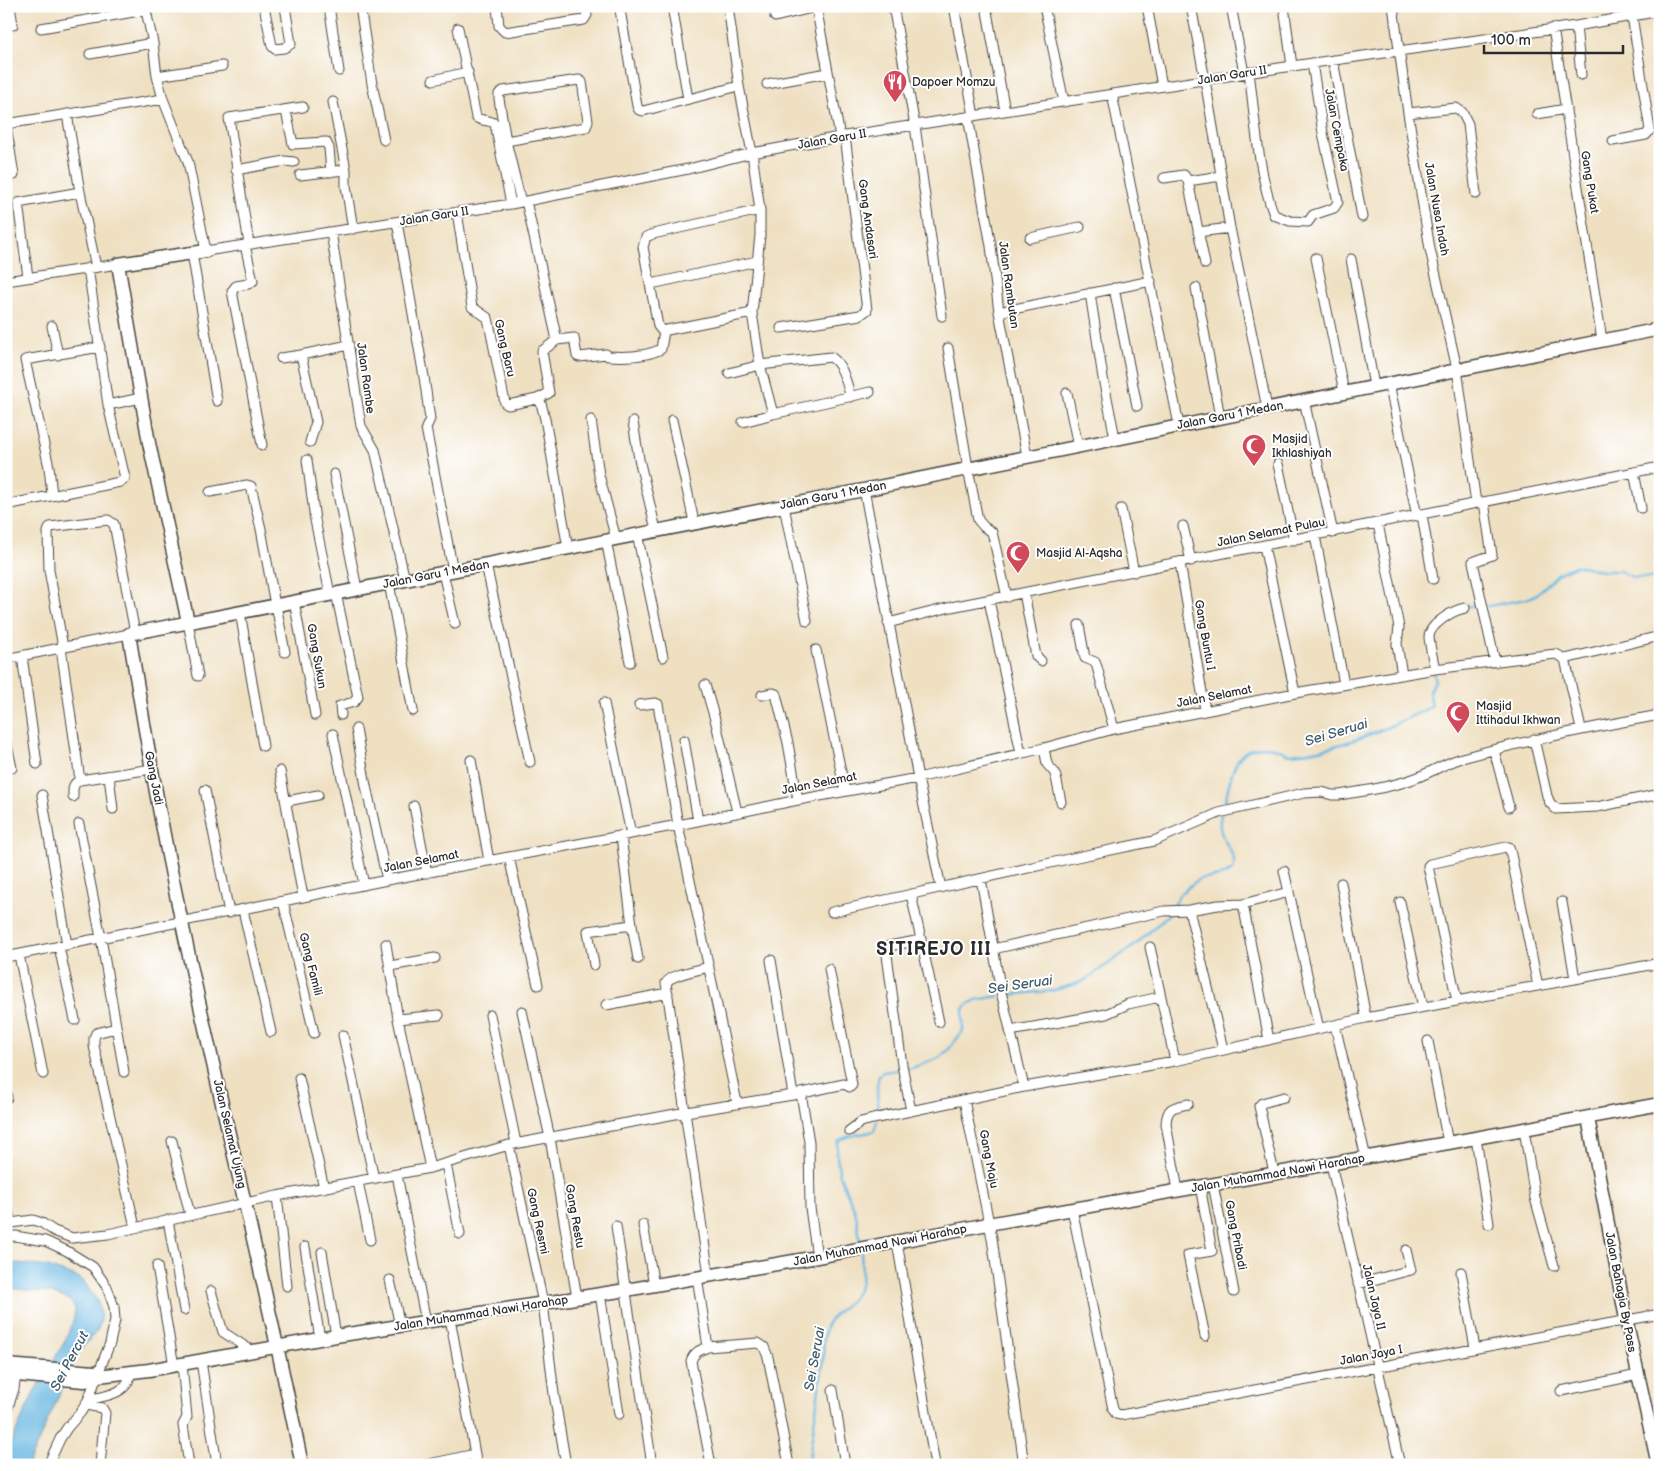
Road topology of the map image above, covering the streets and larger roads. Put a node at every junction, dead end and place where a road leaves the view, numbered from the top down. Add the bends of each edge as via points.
1 (10, 6) edge
2 (264, 6) edge
3 (285, 6) edge
4 (329, 6) edge
5 (360, 6) edge
6 (498, 6) edge
7 (585, 6) edge
8 (622, 6) edge
9 (672, 6) edge
10 (728, 6) edge
11 (892, 6) edge
12 (954, 6) edge
13 (986, 6) edge
14 (1044, 6) edge
15 (1147, 6) edge
16 (1191, 6) edge
17 (1231, 6) edge
18 (1284, 6) edge
19 (1393, 6) edge
20 (816, 7) edge
21 (145, 8) edge
22 (1642, 10) edge
23 (1660, 11) edge
24 (1632, 16) junction
25 (776, 17) dead end
26 (13, 26) dead end
27 (1576, 26) junction
28 (40, 28) dead end
29 (458, 28) dead end
30 (1553, 28) junction
31 (153, 43) junction
32 (1399, 52) junction
33 (90, 54) dead end
34 (1333, 60) junction
35 (1312, 63) junction
36 (222, 66) dead end
37 (1292, 66) junction
38 (339, 71) dead end
39 (468, 72) junction
40 (827, 72) junction
41 (1247, 73) junction
42 (1581, 75) dead end
43 (157, 76) junction
44 (433, 80) dead end
45 (1205, 80) junction
46 (767, 84) dead end
47 (739, 86) junction
48 (1162, 86) junction
49 (1112, 94) junction
50 (163, 99) junction
51 (688, 99) junction
52 (333, 102) dead end
53 (1064, 102) junction
54 (303, 107) dead end
55 (1566, 109) junction
56 (286, 111) junction
57 (1005, 111) junction
58 (1408, 113) junction
59 (67, 114) junction
60 (1537, 114) dead end
61 (971, 116) junction
62 (6, 124) edge
63 (915, 126) junction
64 (842, 137) junction
65 (384, 140) dead end
66 (506, 141) junction
67 (1613, 141) dead end
68 (752, 153) junction
69 (294, 162) dead end
70 (236, 170) junction
71 (344, 170) dead end
72 (331, 172) junction
73 (300, 175) dead end
74 (6, 176) edge
75 (1221, 176) junction
76 (1164, 178) dead end
77 (1188, 181) junction
78 (80, 192) junction
79 (1476, 194) dead end
80 (523, 202) junction
81 (511, 204) junction
82 (760, 210) junction
83 (457, 212) junction
84 (1362, 217) dead end
85 (397, 222) junction
86 (1080, 227) dead end
87 (1230, 228) junction
88 (353, 229) junction
89 (331, 232) junction
90 (1198, 232) junction
91 (1030, 238) dead end
92 (247, 245) junction
93 (206, 251) junction
94 (192, 253) junction
95 (1316, 258) dead end
96 (1351, 259) dead end
97 (757, 261) junction
98 (118, 264) junction
99 (1204, 264) dead end
100 (92, 268) junction
101 (28, 277) junction
102 (6, 281) edge
103 (1151, 281) junction
104 (651, 284) junction
105 (1114, 288) junction
106 (1196, 288) dead end
107 (1090, 293) junction
108 (999, 312) junction
109 (752, 313) junction
110 (942, 316) dead end
111 (52, 326) dead end
112 (781, 328) dead end
113 (1660, 329) edge
114 (664, 331) junction
115 (557, 340) junction
116 (1602, 340) junction
117 (349, 345) junction
118 (100, 347) junction
119 (948, 348) dead end
120 (58, 355) junction
121 (302, 355) junction
122 (281, 358) dead end
123 (760, 365) junction
124 (1457, 369) junction
125 (729, 373) dead end
126 (1389, 383) junction
127 (1374, 386) junction
128 (870, 392) dead end
129 (1344, 392) junction
130 (1067, 393) dead end
131 (850, 397) junction
132 (141, 398) junction
133 (537, 399) junction
134 (1304, 400) junction
135 (217, 401) dead end
136 (108, 405) junction
137 (1137, 406) dead end
138 (1267, 408) junction
139 (773, 414) junction
140 (1220, 417) junction
141 (591, 420) dead end
142 (672, 420) dead end
143 (633, 422) dead end
144 (743, 422) dead end
145 (1179, 426) junction
146 (1115, 438) junction
147 (310, 442) dead end
148 (262, 445) dead end
149 (1078, 446) junction
150 (1027, 456) junction
151 (307, 460) dead end
152 (1278, 464) dead end
153 (1660, 467) edge
154 (968, 468) junction
155 (1634, 472) junction
156 (334, 474) dead end
157 (864, 489) junction
158 (210, 492) dead end
159 (52, 495) junction
160 (1480, 502) junction
161 (6, 505) edge
162 (784, 506) junction
163 (1641, 508) dead end
164 (1121, 509) dead end
165 (1420, 515) junction
166 (694, 522) junction
167 (1378, 524) junction
168 (1183, 526) dead end
169 (656, 530) junction
170 (1333, 533) junction
171 (637, 534) junction
172 (1315, 536) junction
173 (611, 540) junction
174 (1294, 540) junction
175 (1264, 546) junction
176 (568, 548) junction
177 (1192, 561) junction
178 (1180, 563) junction
179 (486, 565) junction
180 (448, 572) junction
181 (1134, 572) junction
182 (1433, 579) dead end
183 (405, 580) junction
184 (389, 584) junction
185 (357, 589) junction
186 (1024, 593) junction
187 (333, 594) junction
188 (1007, 597) junction
189 (294, 600) junction
190 (989, 600) junction
191 (275, 605) junction
192 (1464, 608) dead end
193 (240, 612) junction
194 (807, 621) dead end
195 (188, 622) junction
196 (888, 623) junction
197 (455, 624) dead end
198 (1080, 625) dead end
199 (132, 633) junction
200 (1660, 636) edge
201 (62, 647) junction
202 (816, 650) dead end
203 (285, 652) dead end
204 (22, 656) junction
205 (663, 657) dead end
206 (6, 659) edge
207 (1565, 659) junction
208 (1041, 660) dead end
209 (630, 662) dead end
210 (1495, 662) junction
211 (1435, 669) junction
212 (1402, 674) junction
213 (198, 676) dead end
214 (1344, 684) junction
215 (705, 686) dead end
216 (1295, 693) junction
217 (762, 695) dead end
218 (604, 703) dead end
219 (639, 705) dead end
220 (1205, 710) junction
221 (413, 711) dead end
222 (315, 715) dead end
223 (342, 715) dead end
224 (1660, 715) edge
225 (356, 729) dead end
226 (1114, 729) junction
227 (1581, 729) junction
228 (333, 734) dead end
229 (1534, 739) junction
230 (684, 740) dead end
231 (6, 741) edge
232 (263, 746) dead end
233 (1044, 748) junction
234 (1494, 750) junction
235 (1021, 752) junction
236 (471, 760) dead end
237 (530, 762) dead end
238 (37, 764) dead end
239 (12, 768) dead end
240 (152, 768) junction
241 (280, 771) dead end
242 (109, 776) junction
243 (918, 778) junction
244 (80, 780) junction
245 (205, 790) dead end
246 (845, 791) junction
247 (1660, 794) edge
248 (42, 795) dead end
249 (318, 795) dead end
250 (74, 797) dead end
251 (798, 800) junction
252 (287, 801) junction
253 (1061, 802) dead end
254 (414, 806) dead end
255 (1509, 806) dead end
256 (113, 809) dead end
257 (737, 812) junction
258 (698, 820) junction
259 (78, 824) dead end
260 (678, 825) junction
261 (631, 834) junction
262 (621, 836) junction
263 (509, 857) junction
264 (489, 861) junction
265 (1284, 871) dead end
266 (427, 873) junction
267 (981, 879) junction
268 (387, 880) junction
269 (1341, 883) dead end
270 (364, 885) junction
271 (941, 888) junction
272 (1289, 892) junction
273 (910, 894) junction
274 (303, 897) junction
275 (282, 901) junction
276 (1400, 902) dead end
277 (1562, 902) dead end
278 (1243, 904) junction
279 (243, 910) junction
280 (1189, 910) junction
281 (832, 912) dead end
282 (229, 913) junction
283 (182, 922) junction
284 (632, 925) junction
285 (101, 938) junction
286 (921, 940) junction
287 (386, 944) dead end
288 (63, 946) junction
289 (1150, 947) dead end
290 (994, 949) junction
291 (19, 955) junction
292 (6, 957) edge
293 (434, 958) dead end
294 (638, 959) dead end
295 (771, 960) dead end
296 (1660, 963) edge
297 (594, 965) dead end
298 (390, 966) junction
299 (709, 967) junction
300 (829, 969) dead end
301 (1575, 979) junction
302 (538, 985) dead end
303 (1538, 986) junction
304 (668, 993) junction
305 (1160, 997) junction
306 (1458, 1001) junction
307 (606, 1005) dead end
308 (1423, 1007) junction
309 (522, 1011) dead end
310 (440, 1015) dead end
311 (490, 1015) dead end
312 (1366, 1018) junction
313 (398, 1019) junction
314 (75, 1020) dead end
315 (939, 1022) dead end
316 (1335, 1025) junction
317 (116, 1028) junction
318 (1319, 1029) junction
319 (1010, 1031) junction
320 (271, 1032) dead end
321 (314, 1033) dead end
322 (343, 1035) dead end
323 (1269, 1040) junction
324 (1428, 1040) dead end
325 (1223, 1049) junction
326 (1175, 1061) junction
327 (124, 1072) dead end
328 (43, 1074) dead end
329 (299, 1078) dead end
330 (1024, 1087) junction
331 (797, 1094) junction
332 (1284, 1097) dead end
333 (964, 1100) junction
334 (736, 1103) junction
335 (1188, 1104) dead end
336 (1659, 1107) edge
337 (911, 1111) junction
338 (686, 1112) junction
339 (1588, 1118) junction
340 (1524, 1130) junction
341 (849, 1131) dead end
342 (550, 1138) junction
343 (1476, 1138) junction
344 (172, 1141) dead end
345 (1448, 1143) junction
346 (512, 1144) junction
347 (1366, 1158) junction
348 (446, 1164) junction
349 (1331, 1164) junction
350 (430, 1168) junction
351 (1274, 1173) junction
352 (397, 1175) junction
353 (374, 1179) junction
354 (358, 1182) junction
355 (1213, 1184) junction
356 (1200, 1186) junction
357 (324, 1188) junction
358 (1178, 1190) junction
359 (277, 1196) junction
360 (6, 1203) edge
361 (245, 1204) junction
362 (1072, 1209) junction
363 (190, 1215) junction
364 (168, 1220) junction
365 (9, 1224) edge
366 (988, 1224) junction
367 (1489, 1224) dead end
368 (643, 1225) dead end
369 (616, 1226) dead end
370 (135, 1227) junction
371 (460, 1234) dead end
372 (6, 1237) edge
373 (370, 1240) dead end
374 (897, 1242) junction
375 (305, 1248) dead end
376 (1406, 1250) dead end
377 (322, 1252) dead end
378 (817, 1257) junction
379 (156, 1266) dead end
380 (1554, 1266) dead end
381 (1462, 1272) dead end
382 (703, 1276) junction
383 (390, 1280) dead end
384 (1358, 1284) junction
385 (654, 1285) junction
386 (287, 1286) dead end
387 (626, 1290) junction
388 (211, 1291) dead end
389 (1234, 1292) dead end
390 (600, 1294) junction
391 (577, 1298) junction
392 (543, 1303) junction
393 (184, 1310) dead end
394 (1660, 1314) edge
395 (450, 1318) junction
396 (1626, 1319) junction
397 (426, 1322) junction
398 (400, 1326) junction
399 (336, 1336) junction
400 (1205, 1336) dead end
401 (320, 1339) junction
402 (278, 1346) junction
403 (708, 1347) junction
404 (1475, 1348) junction
405 (252, 1351) junction
406 (201, 1361) junction
407 (6, 1365) edge
408 (178, 1365) junction
409 (1378, 1366) junction
410 (30, 1372) junction
411 (130, 1373) junction
412 (11, 1375) edge
413 (1638, 1375) junction
414 (90, 1376) junction
415 (832, 1390) dead end
416 (1561, 1391) dead end
417 (87, 1402) junction
418 (6, 1413) edge
419 (619, 1414) dead end
420 (1654, 1426) edge
421 (475, 1454) junction
422 (48, 1465) edge
423 (100, 1465) edge
424 (189, 1465) edge
425 (218, 1465) edge
426 (302, 1465) edge
427 (425, 1465) edge
428 (477, 1465) edge
429 (566, 1465) edge
430 (652, 1465) edge
431 (711, 1465) edge
432 (789, 1465) edge
433 (845, 1465) edge
434 (935, 1465) edge
435 (1024, 1465) edge
436 (1400, 1465) edge
437 (1658, 1465) edge

1 - 26 street
2 - 3 street via 272,46 279,50 291,44
4 - 38 street
5 - 65 street
6 - 7 street via 499,26 505,32 584,20 587,15
8 - 51 street via 620,10 638,108 643,110
9 - 51 street
10 - 47 street
11 - 63 street
12 - 61 street, Jalan Rambutan
13 - 57 street
14 - 53 street
15 - 48 street
16 - 45 street
17 - 41 street
18 - 37 street
19 - 32 street, Jalan Nusa Indah
20 - 25 street
20 - 40 street, Gang Andasari
21 - 28 street
21 - 31 street
22 - 23 street, Jalan Garu II
22 - 24 street, Jalan Garu II
24 - 27 street, Jalan Garu II
24 - 67 street via 1650,130 1646,135
27 - 30 street, Jalan Garu II
27 - 42 street
29 - 39 street
30 - 32 street, Jalan Garu II
30 - 55 street, Gang Pukat
31 - 33 street
31 - 43 street
32 - 34 street, Jalan Garu II
32 - 58 street, Jalan Nusa Indah
34 - 35 street, Jalan Garu II
34 - 84 street
35 - 37 street, Jalan Garu II
35 - 41 street, Jalan Cempaka via 1338,202 1334,208 1313,215 1308,222 1290,222 1274,215 1260,158
36 - 43 street
37 - 41 street, Jalan Garu II
39 - 44 street
39 - 81 street via 476,117 495,124
40 - 46 street
40 - 64 street, Gang Andasari
41 - 45 street, Jalan Garu II
43 - 50 street
45 - 48 street, Jalan Garu II
45 - 75 street
47 - 51 street
47 - 68 street
48 - 49 street, Jalan Garu II
49 - 53 street, Jalan Garu II
49 - 103 street
50 - 59 street
50 - 93 street via 188,162
52 - 88 street
53 - 57 street, Jalan Garu II
54 - 56 street
55 - 60 street
55 - 116 street, Gang Pukat
56 - 70 street via 228,118
56 - 72 street via 293,144 326,142
57 - 61 street, Jalan Garu II
58 - 79 street via 1456,108 1462,112 1468,124
58 - 124 street, Jalan Nusa Indah via 1430,249
59 - 62 street
59 - 78 street
61 - 63 street, Jalan Garu II
61 - 108 street, Jalan Rambutan
62 - 74 street via 14,175
63 - 64 street, Jalan Garu II
63 - 110 street
64 - 68 street, Jalan Garu II
64 - 112 street, Gang Andasari via 867,310 860,315
66 - 66 street via 498,96 501,92 582,82 588,121 586,127
66 - 80 street
68 - 80 street, Jalan Garu II
68 - 82 street
69 - 70 street
70 - 92 street
71 - 72 street
72 - 73 street
75 - 77 street
75 - 87 street
76 - 77 street via 1184,175
77 - 90 street
78 - 100 street
78 - 101 street via 18,203
80 - 81 street, Jalan Garu II
80 - 115 street
81 - 83 street, Jalan Garu II
82 - 97 street
82 - 104 street via 648,235 643,247
83 - 85 street, Jalan Garu II
83 - 133 street, Gang Baru via 472,307 488,318 505,403
85 - 88 street, Jalan Garu II
85 - 180 street via 424,377 430,419 426,428
86 - 91 street
87 - 90 street
87 - 138 street
88 - 89 street, Jalan Garu II
89 - 92 street, Jalan Garu II
89 - 117 street, Jalan Rambe
90 - 99 street
92 - 93 street, Jalan Garu II
92 - 148 street via 253,281 236,286 232,292
93 - 94 street, Jalan Garu II
94 - 98 street, Jalan Garu II
94 - 135 street
95 - 129 street
96 - 127 street
97 - 104 street
97 - 109 street
98 - 100 street, Jalan Garu II
98 - 132 street
100 - 101 street, Jalan Garu II
100 - 118 street
101 - 102 street, Jalan Garu II
103 - 105 street
103 - 145 street
104 - 114 street via 658,326
105 - 107 street
105 - 137 street
106 - 140 street
107 - 108 street
107 - 146 street
108 - 150 street, Jalan Rambutan
109 - 114 street
109 - 123 street
111 - 120 street
113 - 116 street, Jalan Garu 1 Medan
114 - 115 street via 660,348 656,351 623,357 606,354 579,358 574,338
115 - 133 street via 542,351 550,392
116 - 124 street, Jalan Garu 1 Medan
117 - 121 street
117 - 183 street, Jalan Rambe via 361,426 375,450
118 - 120 street
118 - 136 street
119 - 154 street
120 - 159 street via 25,360 49,467
121 - 122 street
121 - 147 street via 316,422
123 - 125 street
123 - 131 street via 831,357 842,370
123 - 139 street
124 - 126 street, Jalan Garu 1 Medan
124 - 160 street, Jalan Nusa Indah
126 - 127 street, Jalan Garu 1 Medan
126 - 165 street
127 - 129 street, Jalan Garu 1 Medan
128 - 131 street
129 - 134 street, Jalan Garu 1 Medan
130 - 149 street
131 - 139 street
132 - 136 street
132 - 195 street
133 - 176 street via 545,419
134 - 138 street, Jalan Garu 1 Medan
134 - 170 street
136 - 159 street via 125,478 120,482
138 - 140 street, Jalan Garu 1 Medan
139 - 144 street
140 - 145 street, Jalan Garu 1 Medan
141 - 173 street
142 - 166 street
143 - 169 street
145 - 146 street, Jalan Garu 1 Medan
146 - 149 street, Jalan Garu 1 Medan
149 - 150 street, Jalan Garu 1 Medan
150 - 154 street, Jalan Garu 1 Medan
151 - 187 street via 315,520
152 - 174 street
153 - 155 street, Jalan Selamat Pulau
154 - 157 street, Jalan Garu 1 Medan
154 - 188 street via 978,520 992,532
155 - 160 street, Jalan Selamat Pulau
155 - 163 street
156 - 185 street
157 - 162 street, Jalan Garu 1 Medan
157 - 196 street
158 - 191 street via 251,486
159 - 161 street
160 - 165 street, Jalan Selamat Pulau
160 - 210 street, Jalan Nusa Indah via 1492,555 1473,562
162 - 166 street, Jalan Garu 1 Medan
162 - 194 street
164 - 181 street
165 - 167 street, Jalan Selamat Pulau
165 - 182 street
166 - 169 street, Jalan Garu 1 Medan
167 - 170 street, Jalan Selamat Pulau
167 - 212 street via 1399,626 1397,646
168 - 177 street
169 - 171 street, Jalan Garu 1 Medan
170 - 172 street, Jalan Selamat Pulau
171 - 173 street, Jalan Garu 1 Medan
171 - 205 street
172 - 174 street, Jalan Selamat Pulau
172 - 214 street
173 - 176 street, Jalan Garu 1 Medan
173 - 209 street
174 - 175 street, Jalan Selamat Pulau
175 - 177 street, Jalan Selamat Pulau
175 - 216 street
176 - 179 street, Jalan Garu 1 Medan
177 - 178 street, Jalan Selamat Pulau
178 - 181 street, Jalan Selamat Pulau
178 - 220 street, Gang Buntu I
179 - 180 street, Jalan Garu 1 Medan
179 - 237 street
180 - 183 street, Jalan Garu 1 Medan
180 - 197 street
181 - 186 street, Jalan Selamat Pulau
183 - 184 street, Jalan Garu 1 Medan
184 - 185 street, Jalan Garu 1 Medan
184 - 221 street
185 - 187 street, Jalan Garu 1 Medan
186 - 188 street, Jalan Selamat Pulau
186 - 208 street via 1036,656
187 - 189 street, Jalan Garu 1 Medan
187 - 223 street via 358,697 354,702 340,706
188 - 190 street, Jalan Selamat Pulau
189 - 191 street, Jalan Garu 1 Medan
189 - 222 street, Gang Sukun
190 - 196 street, Jalan Selamat Pulau
190 - 235 street
191 - 193 street, Jalan Garu 1 Medan
191 - 203 street
192 - 211 street via 1452,612 1432,628 1429,636
193 - 195 street, Jalan Garu 1 Medan
193 - 232 street
195 - 199 street, Jalan Garu 1 Medan
195 - 213 street
196 - 243 street
198 - 226 street via 1085,658 1097,666
199 - 201 street, Jalan Garu 1 Medan
199 - 201 street via 114,524 108,520 50,527 48,570
199 - 240 street, Gang Jadi
200 - 207 street
201 - 204 street, Jalan Garu 1 Medan
201 - 244 street
202 - 246 street
204 - 206 street, Jalan Garu 1 Medan
204 - 238 street
207 - 210 street, Jalan Selamat via 1556,654
207 - 227 street
210 - 211 street, Jalan Selamat
211 - 212 street, Jalan Selamat
212 - 214 street, Jalan Selamat
214 - 216 street, Jalan Selamat
215 - 257 street
216 - 220 street, Jalan Selamat
217 - 251 street via 776,694
218 - 261 street
219 - 260 street via 658,704
220 - 226 street, Jalan Selamat
224 - 227 street
225 - 268 street
226 - 233 street, Jalan Selamat
227 - 229 street
228 - 270 street
229 - 234 street
229 - 247 street via 1547,796 1556,809 1597,807
230 - 258 street
231 - 239 street
233 - 235 street, Jalan Selamat
233 - 253 street via 1047,764 1056,777
234 - 255 street
234 - 267 street via 1459,759 1391,786 1339,795 1304,793 1224,812 1154,842
235 - 243 street, Jalan Selamat
236 - 264 street
240 - 242 street
240 - 283 street, Gang Jadi
241 - 252 street
242 - 244 street
242 - 256 street
243 - 246 street, Jalan Selamat
243 - 271 street
244 - 250 street via 74,783
245 - 282 street
246 - 251 street, Jalan Selamat
248 - 288 street
249 - 252 street
251 - 257 street, Jalan Selamat
252 - 274 street
254 - 266 street
257 - 258 street, Jalan Selamat
258 - 260 street, Jalan Selamat
259 - 285 street
260 - 261 street, Jalan Selamat
260 - 299 street
261 - 262 street, Jalan Selamat
262 - 263 street, Jalan Selamat
262 - 284 street
263 - 264 street, Jalan Selamat
263 - 302 street
264 - 266 street, Jalan Selamat
265 - 272 street
266 - 268 street, Jalan Selamat
267 - 271 street
267 - 290 street
268 - 270 street, Jalan Selamat
269 - 312 street
270 - 274 street, Jalan Selamat
271 - 273 street
272 - 278 street
272 - 318 street
273 - 281 street
273 - 286 street
274 - 275 street, Jalan Selamat
275 - 279 street, Jalan Selamat
275 - 321 street, Gang Famili
276 - 308 street
277 - 301 street
278 - 280 street
278 - 323 street
279 - 282 street, Jalan Selamat
279 - 320 street
280 - 290 street via 1164,911
280 - 325 street
282 - 283 street, Jalan Selamat
283 - 285 street, Jalan Selamat
283 - 361 street, Jalan Selamat Ujung
284 - 294 street
284 - 297 street via 588,930
285 - 288 street, Jalan Selamat
285 - 317 street
286 - 315 street
286 - 337 street via 886,948 902,1069
287 - 298 street
288 - 291 street, Jalan Selamat
288 - 314 street
289 - 305 street
290 - 319 street
291 - 292 street, Jalan Selamat
291 - 328 street
293 - 298 street
295 - 331 street
296 - 301 street
298 - 313 street
299 - 304 street via 668,979
299 - 334 street
300 - 331 street via 852,1084 850,1087 844,1084
301 - 303 street
303 - 306 street
303 - 306 street via 1510,850 1506,847 1428,866
304 - 307 street
304 - 338 street
305 - 319 street via 1128,1004 1106,1014
305 - 326 street
306 - 308 street
308 - 312 street
309 - 342 street, Gang Restu
310 - 313 street
311 - 346 street, Gang Resmi
312 - 316 street
313 - 350 street
316 - 318 street
316 - 347 street
317 - 327 street
317 - 370 street via 96,1033 94,1046
318 - 323 street
319 - 330 street
322 - 353 street
323 - 325 street
324 - 345 street
325 - 326 street
326 - 330 street
329 - 357 street
330 - 333 street
331 - 334 street
331 - 378 street via 809,1142 810,1208
332 - 351 street via 1259,1106
333 - 337 street
333 - 366 street, Gang Maju
334 - 338 street
335 - 358 street via 1174,1107 1166,1116
336 - 339 street, Jalan Muhammad Nawi Harahap
337 - 341 street via 861,1122
338 - 342 street
338 - 382 street
339 - 340 street, Jalan Muhammad Nawi Harahap
339 - 396 street, Jalan Bahagia By Pass
340 - 343 street, Jalan Muhammad Nawi Harahap
340 - 380 street via 1535,1198
342 - 346 street
342 - 391 street, Gang Restu
343 - 345 street, Jalan Muhammad Nawi Harahap
343 - 367 street
344 - 363 street
345 - 347 street, Jalan Muhammad Nawi Harahap
346 - 348 street
346 - 392 street, Gang Resmi
347 - 349 street, Jalan Muhammad Nawi Harahap
348 - 350 street
348 - 371 street
349 - 351 street, Jalan Muhammad Nawi Harahap
349 - 384 street, Jalan Jaya II
350 - 352 street
351 - 355 street, Jalan Muhammad Nawi Harahap
352 - 353 street
352 - 397 street
353 - 354 street
354 - 357 street
354 - 373 street
355 - 356 street, Jalan Muhammad Nawi Harahap
355 - 389 street, Gang Pribadi
356 - 358 street, Jalan Muhammad Nawi Harahap
356 - 400 street via 1212,1251 1188,1255
357 - 359 street
358 - 362 street, Jalan Muhammad Nawi Harahap
359 - 361 street
359 - 386 street
360 - 365 street
361 - 363 street
361 - 402 street, Jalan Selamat Ujung
362 - 366 street, Jalan Muhammad Nawi Harahap
362 - 409 street, Jalan Jaya I via 1112,1409 1116,1414
363 - 364 street
364 - 370 street
364 - 393 street
365 - 370 street via 33,1220 72,1238
366 - 374 street, Jalan Muhammad Nawi Harahap
366 - 435 street, Gang Maju
368 - 385 street
369 - 387 street
372 - 414 street via 45,1241 67,1251 94,1267 107,1287 115,1320 110,1344
374 - 378 street, Jalan Muhammad Nawi Harahap
374 - 434 street
375 - 401 street
376 - 384 street via 1411,1270
377 - 399 street
378 - 382 street, Jalan Muhammad Nawi Harahap
379 - 408 street
381 - 404 street
382 - 385 street, Jalan Muhammad Nawi Harahap
382 - 403 street
383 - 398 street
384 - 409 street, Jalan Jaya II
385 - 387 street, Jalan Muhammad Nawi Harahap
387 - 390 street, Jalan Muhammad Nawi Harahap
387 - 430 street
388 - 405 street via 223,1332
390 - 391 street, Jalan Muhammad Nawi Harahap
390 - 419 street
391 - 392 street, Jalan Muhammad Nawi Harahap
392 - 395 street, Jalan Muhammad Nawi Harahap
392 - 429 street, Gang Resmi
394 - 396 street, Jalan Jaya I
395 - 397 street, Jalan Muhammad Nawi Harahap
395 - 421 street
396 - 404 street, Jalan Jaya I
396 - 413 street, Jalan Bahagia By Pass
397 - 398 street, Jalan Muhammad Nawi Harahap
398 - 399 street, Jalan Muhammad Nawi Harahap
399 - 401 street, Jalan Muhammad Nawi Harahap
401 - 402 street, Jalan Muhammad Nawi Harahap
402 - 405 street, Jalan Muhammad Nawi Harahap
402 - 426 street, Jalan Selamat Ujung
403 - 431 street via 697,1351 691,1361
403 - 432 street via 758,1343 764,1346
404 - 409 street, Jalan Jaya I
405 - 406 street, Jalan Muhammad Nawi Harahap
406 - 408 street, Jalan Muhammad Nawi Harahap
406 - 425 street
407 - 410 street
408 - 411 street, Jalan Muhammad Nawi Harahap
408 - 424 street via 187,1418 183,1426
409 - 436 street, Jalan Jaya II
410 - 412 street
410 - 414 street, Jalan Muhammad Nawi Harahap
411 - 414 street, Jalan Muhammad Nawi Harahap
411 - 417 street via 128,1383 117,1392
412 - 418 street via 14,1389
413 - 416 street
413 - 420 street, Jalan Bahagia By Pass
414 - 417 street
415 - 433 street
417 - 422 street via 60,1439
417 - 423 street via 102,1408 105,1413
420 - 437 street, Jalan Bahagia By Pass
421 - 427 street
421 - 428 street

